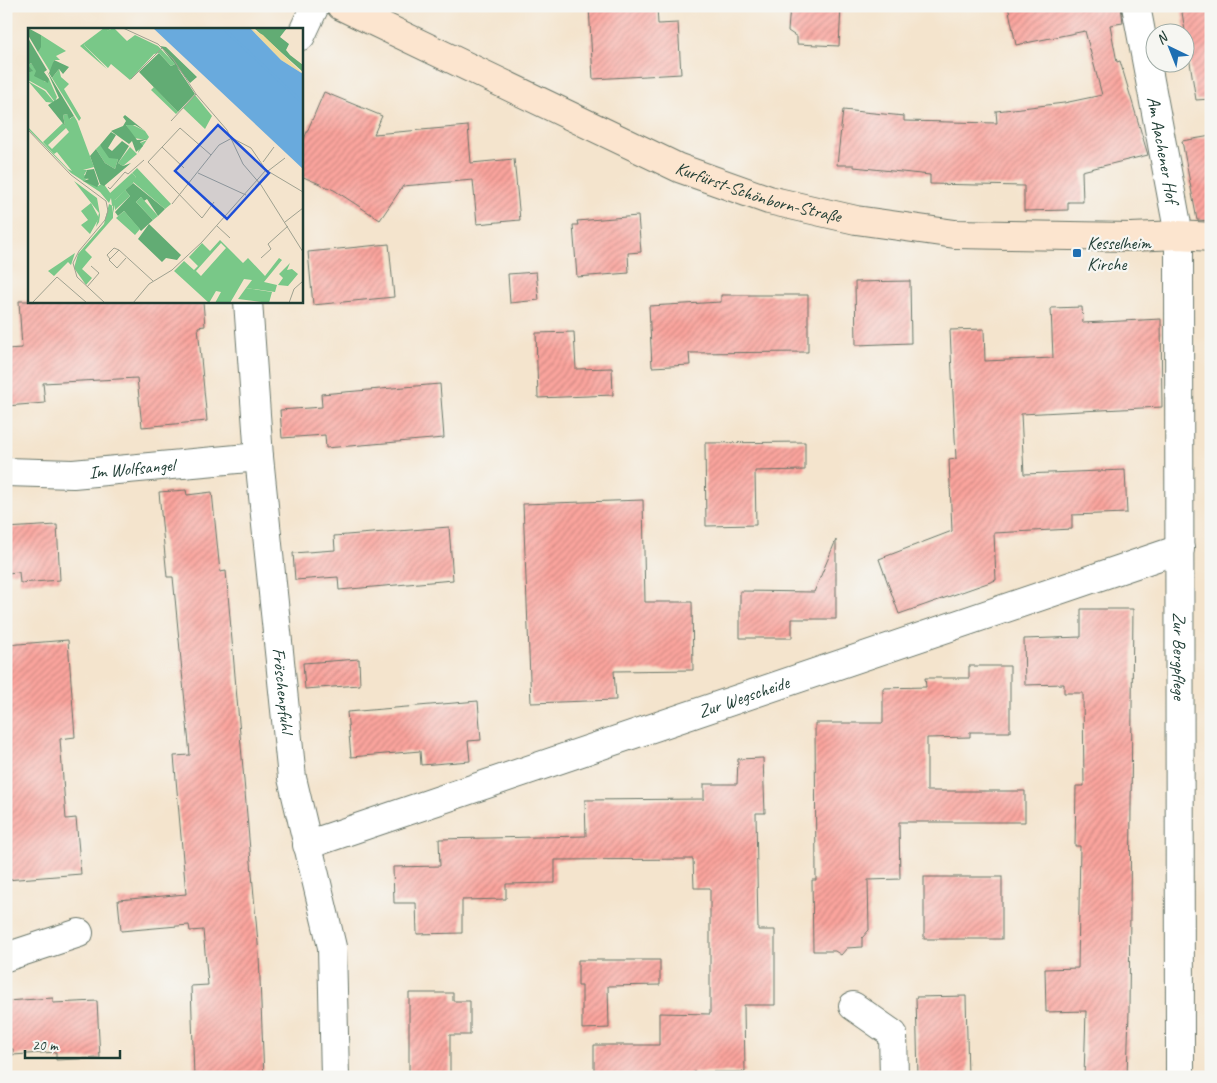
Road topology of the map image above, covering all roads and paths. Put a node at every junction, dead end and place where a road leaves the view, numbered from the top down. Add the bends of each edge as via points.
1 (315, 6) edge
2 (341, 6) edge
3 (1136, 6) edge
4 (302, 34) edge
5 (1179, 235) junction
6 (1211, 237) edge
7 (248, 302) edge
8 (259, 457) junction
9 (6, 472) edge
10 (1180, 549) junction
11 (307, 845) junction
12 (79, 933) dead end
13 (6, 956) edge
14 (854, 1006) dead end
15 (336, 1077) edge
16 (894, 1077) edge
17 (1180, 1077) edge

1 - 4 street
2 - 5 street, Kurfürst-Schönborn-Straße via 679,168 769,200 856,220 955,234
3 - 5 street, Am Aachener Hof
5 - 6 street, Kurfürst-Schönborn-Straße
5 - 10 street, Zur Bergpflege
7 - 8 street, Fröschenpfuhl
8 - 9 street, Im Wolfsangel via 74,474
8 - 11 street, Fröschenpfuhl via 292,778
10 - 11 street, Zur Wegscheide
10 - 17 street, Zur Bergpflege
11 - 15 street, Fröschenpfuhl via 332,947
12 - 13 street
14 - 16 street via 892,1034

